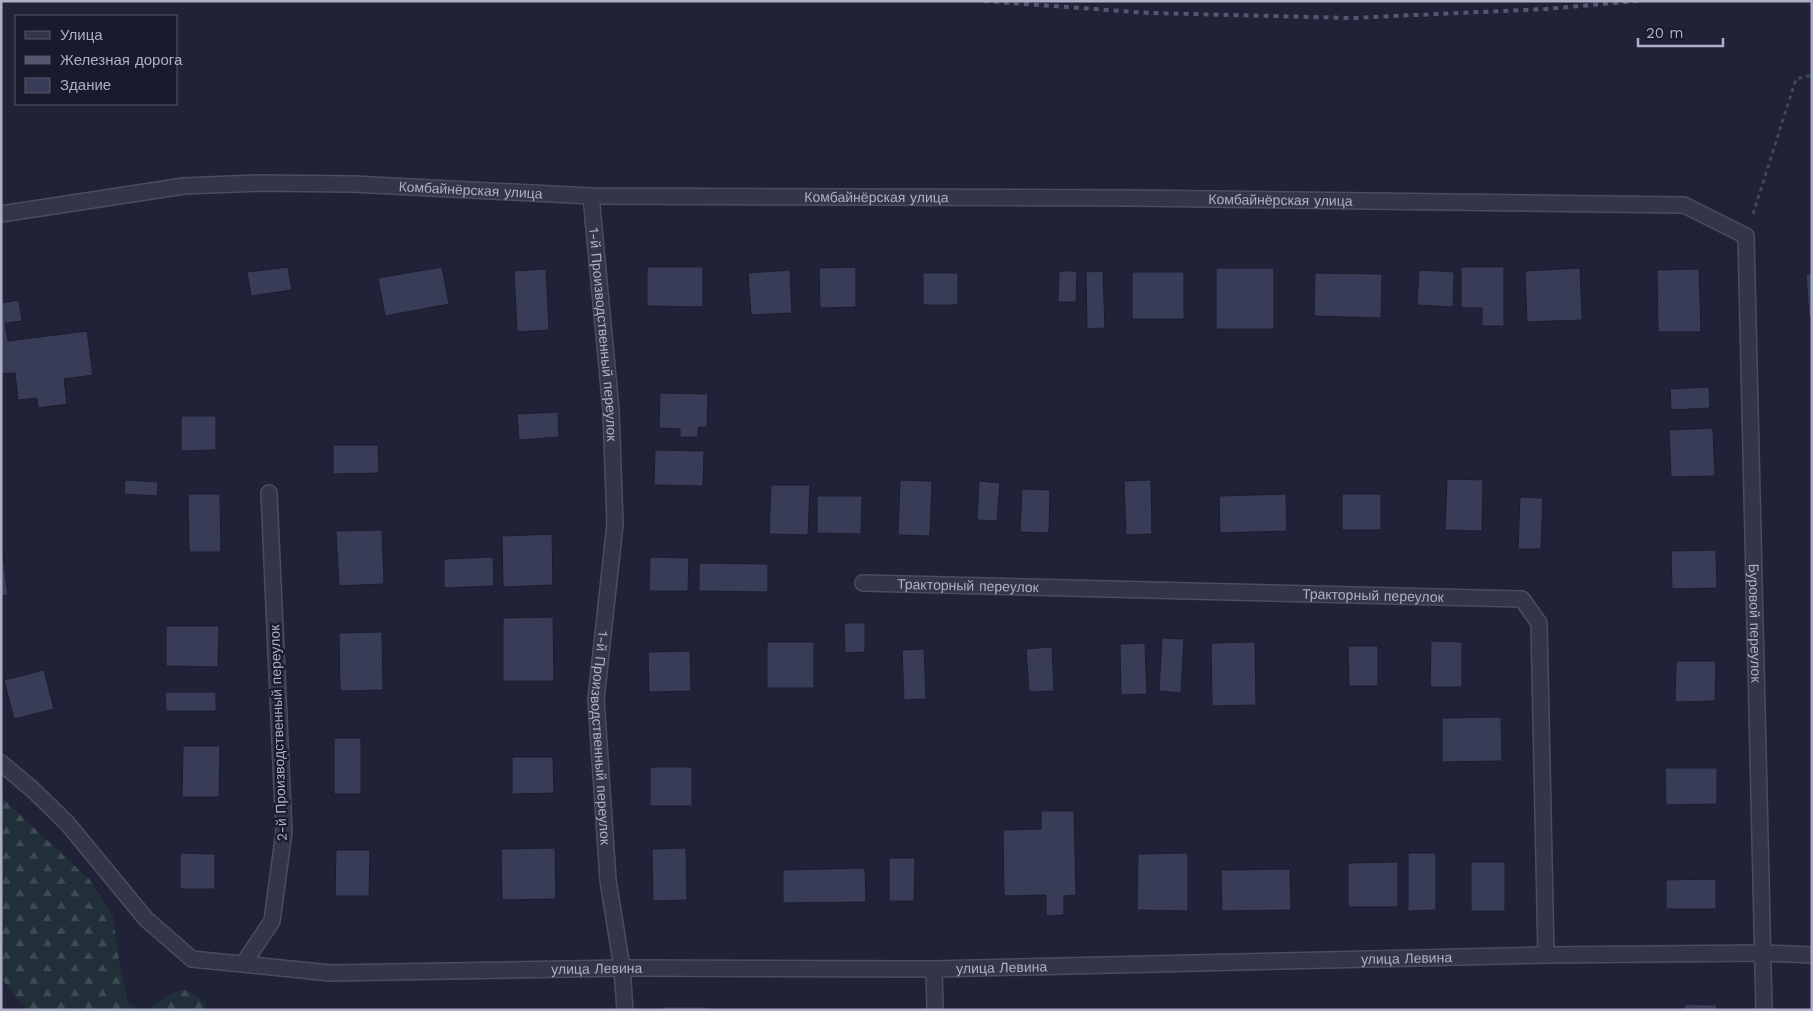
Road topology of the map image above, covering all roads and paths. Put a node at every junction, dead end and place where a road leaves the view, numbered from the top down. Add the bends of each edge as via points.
1 (1812, 75) edge
2 (591, 196) junction
3 (1, 214) edge
4 (1746, 236) junction
5 (270, 493) dead end
6 (863, 583) dead end
7 (1, 763) edge
8 (1764, 953) junction
9 (1546, 955) junction
10 (1812, 955) edge
11 (244, 964) junction
12 (622, 968) junction
13 (934, 968) junction
14 (625, 1010) edge
15 (935, 1010) edge
16 (1764, 1010) edge

1 - 4 path via 1796,79
2 - 3 street, Комбайнёрская улица via 353,184 259,183 184,186
2 - 4 street, Комбайнёрская улица via 1684,205
2 - 12 street, 1-й Производственный переулок via 611,410 615,524 596,699 608,880
4 - 8 street, Буровой переулок
5 - 11 street, 2-й Производственный переулок via 284,832 272,920
6 - 9 street, Тракторный переулок via 1522,599 1539,623
7 - 11 street, улица Левина via 68,823 146,919 192,959
8 - 9 street, улица Левина
8 - 10 street, улица Левина
8 - 16 street, Буровой переулок
9 - 13 street, улица Левина
11 - 12 street, улица Левина via 331,972
12 - 13 street, улица Левина
12 - 14 street, 1-й Производственный переулок
13 - 15 street

